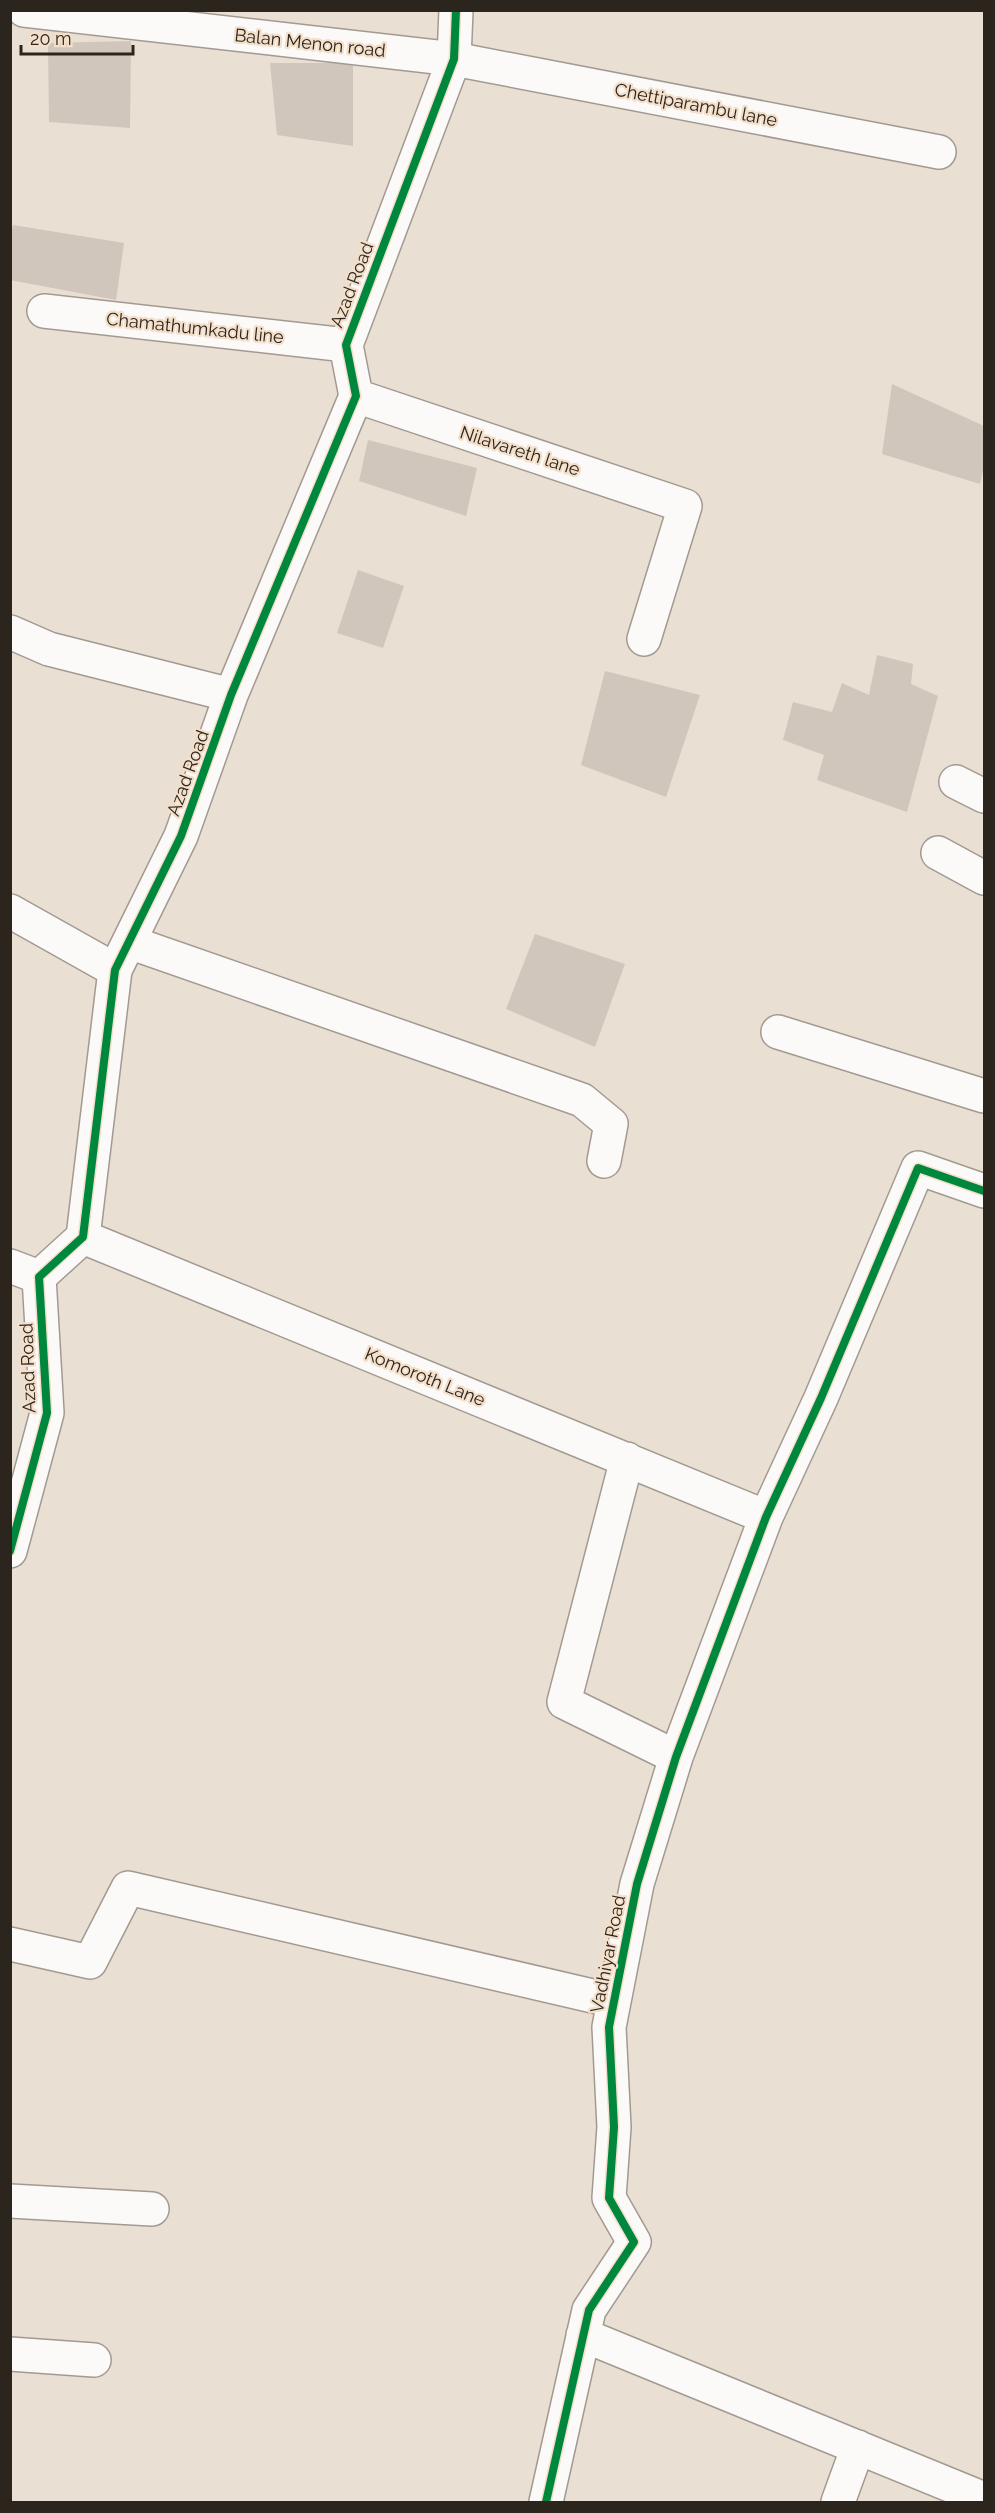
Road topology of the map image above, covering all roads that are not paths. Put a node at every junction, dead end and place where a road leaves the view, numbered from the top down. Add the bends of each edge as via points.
1 (24, 10) edge
2 (456, 10) edge
3 (454, 59) junction
4 (939, 152) dead end
5 (44, 311) dead end
6 (346, 345) junction
7 (356, 396) junction
8 (10, 632) edge
9 (644, 639) dead end
10 (231, 695) junction
11 (938, 853) dead end
12 (984, 878) edge
13 (10, 911) edge
14 (122, 956) junction
15 (778, 1032) dead end
16 (984, 1096) edge
17 (604, 1161) dead end
18 (984, 1191) edge
19 (83, 1237) junction
20 (25, 1272) edge
21 (627, 1459) junction
22 (766, 1517) junction
23 (10, 1551) edge
24 (676, 1757) junction
25 (10, 1944) edge
26 (614, 2001) junction
27 (10, 2201) edge
28 (152, 2209) dead end
29 (583, 2335) junction
30 (10, 2354) edge
31 (94, 2360) dead end
32 (858, 2447) junction
33 (984, 2499) edge
34 (546, 2502) edge
35 (838, 2502) edge

1 - 3 street, Balan Menon road
2 - 3 street, Azad Road
3 - 4 street, Chettiparambu lane
3 - 6 street, Azad Road
5 - 6 street, Chamathumkadu line
6 - 7 street, Azad Road
7 - 9 street, Nilavareth lane via 685,506
7 - 10 street, Azad Road
8 - 10 street via 49,649
10 - 14 street, Azad Road via 181,836
11 - 12 street
13 - 14 street
14 - 17 street via 582,1100 610,1124
14 - 19 street, Azad Road
15 - 16 street
18 - 22 street, Vadhiyar Road via 918,1168
19 - 20 street, Azad Road
19 - 21 street, Komoroth Lane
20 - 23 street, Azad Road via 47,1413
21 - 22 street, Komoroth Lane
21 - 24 street via 564,1702
22 - 24 street, Vadhiyar Road
24 - 26 street, Vadhiyar Road via 637,1884
25 - 26 street via 90,1962 128,1888
26 - 29 street, Vadhiyar Road via 609,2027 614,2127 609,2198 634,2242 589,2310
27 - 28 street
29 - 32 street
29 - 34 street, Vadhiyar Road
30 - 31 street
32 - 33 street
32 - 35 street

